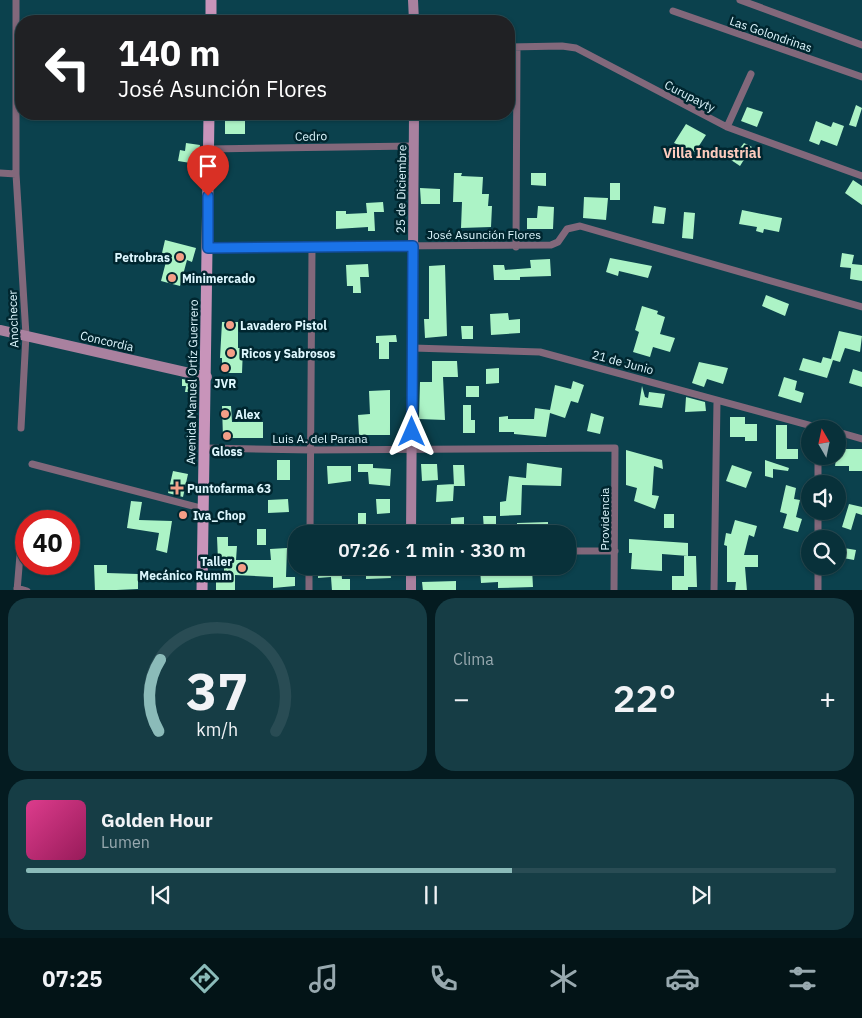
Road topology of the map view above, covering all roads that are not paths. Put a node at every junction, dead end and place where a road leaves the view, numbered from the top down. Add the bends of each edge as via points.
1 (16, 0) edge
2 (211, 0) edge
3 (413, 0) edge
4 (740, 0) edge
5 (673, 12) dead end
6 (16, 15) edge
7 (211, 15) edge
8 (414, 15) edge
9 (862, 45) edge
10 (517, 47) joint
11 (751, 74) dead end
12 (862, 76) edge
13 (16, 120) edge
14 (209, 120) edge
15 (414, 120) edge
16 (727, 128) junction
17 (414, 146) junction
18 (209, 149) junction
19 (0, 173) edge
20 (16, 174) junction
21 (862, 176) edge
22 (413, 246) junction
23 (516, 247) junction
24 (208, 248) junction
25 (312, 248) junction
26 (862, 307) edge
27 (0, 330) edge
28 (26, 335) junction
29 (413, 348) junction
30 (207, 377) junction
31 (717, 400) junction
32 (801, 423) edge
33 (21, 428) dead end
34 (846, 434) edge
35 (862, 439) edge
36 (206, 448) junction
37 (615, 448) joint
38 (412, 449) junction
39 (311, 450) junction
40 (32, 464) dead end
41 (204, 509) junction
42 (310, 525) edge
43 (411, 525) edge
44 (576, 551) edge
45 (615, 551) junction
46 (18, 575) edge
47 (309, 575) edge
48 (411, 575) edge
49 (818, 575) edge
50 (17, 589) edge
51 (27, 590) edge
52 (202, 590) edge
53 (309, 590) edge
54 (411, 590) edge
55 (614, 590) edge
56 (714, 590) edge
57 (818, 590) edge

1 - 6 street, Anochecer
2 - 7 main road
3 - 8 street
4 - 9 street
5 - 12 street, Las Golondrinas
10 - 16 street, Curupayty via 576,48
10 - 23 street
11 - 16 street
13 - 20 street, Anochecer
14 - 18 main road, Avenida Manuel Ortíz Guerrero
15 - 17 street, 25 de Diciembre
16 - 21 street, Curupayty
17 - 18 street, Cedro
17 - 22 street, 25 de Diciembre
18 - 24 main road, Avenida Manuel Ortíz Guerrero
19 - 20 street
20 - 28 street, Anochecer
22 - 23 street, José Asunción Flores
22 - 25 street, José Asunción Flores
22 - 29 street, 25 de Diciembre
23 - 26 street, José Asunción Flores via 551,245 558,242 568,228 586,227
24 - 25 street, José Asunción Flores
24 - 30 main road, Avenida Manuel Ortíz Guerrero
25 - 39 street
27 - 28 street, Concordia
28 - 30 street, Concordia
28 - 33 street, Anochecer
29 - 31 street, 21 de Junio via 540,352
29 - 38 street, 25 de Diciembre
30 - 36 main road, Avenida Manuel Ortíz Guerrero
31 - 32 street, 21 de Junio
31 - 56 street
34 - 35 street
36 - 39 street, Luis A. del Parana
36 - 41 main road, Avenida Manuel Ortíz Guerrero
37 - 38 street, Luis A. del Parana
37 - 45 street, Providencia
38 - 39 street, Luis A. del Parana
38 - 43 street, 25 de Diciembre
39 - 42 street
40 - 41 street
41 - 52 main road, Avenida Manuel Ortíz Guerrero
44 - 45 street
45 - 55 street, Providencia
46 - 50 street
47 - 53 street
48 - 54 street
49 - 57 street
50 - 51 street

